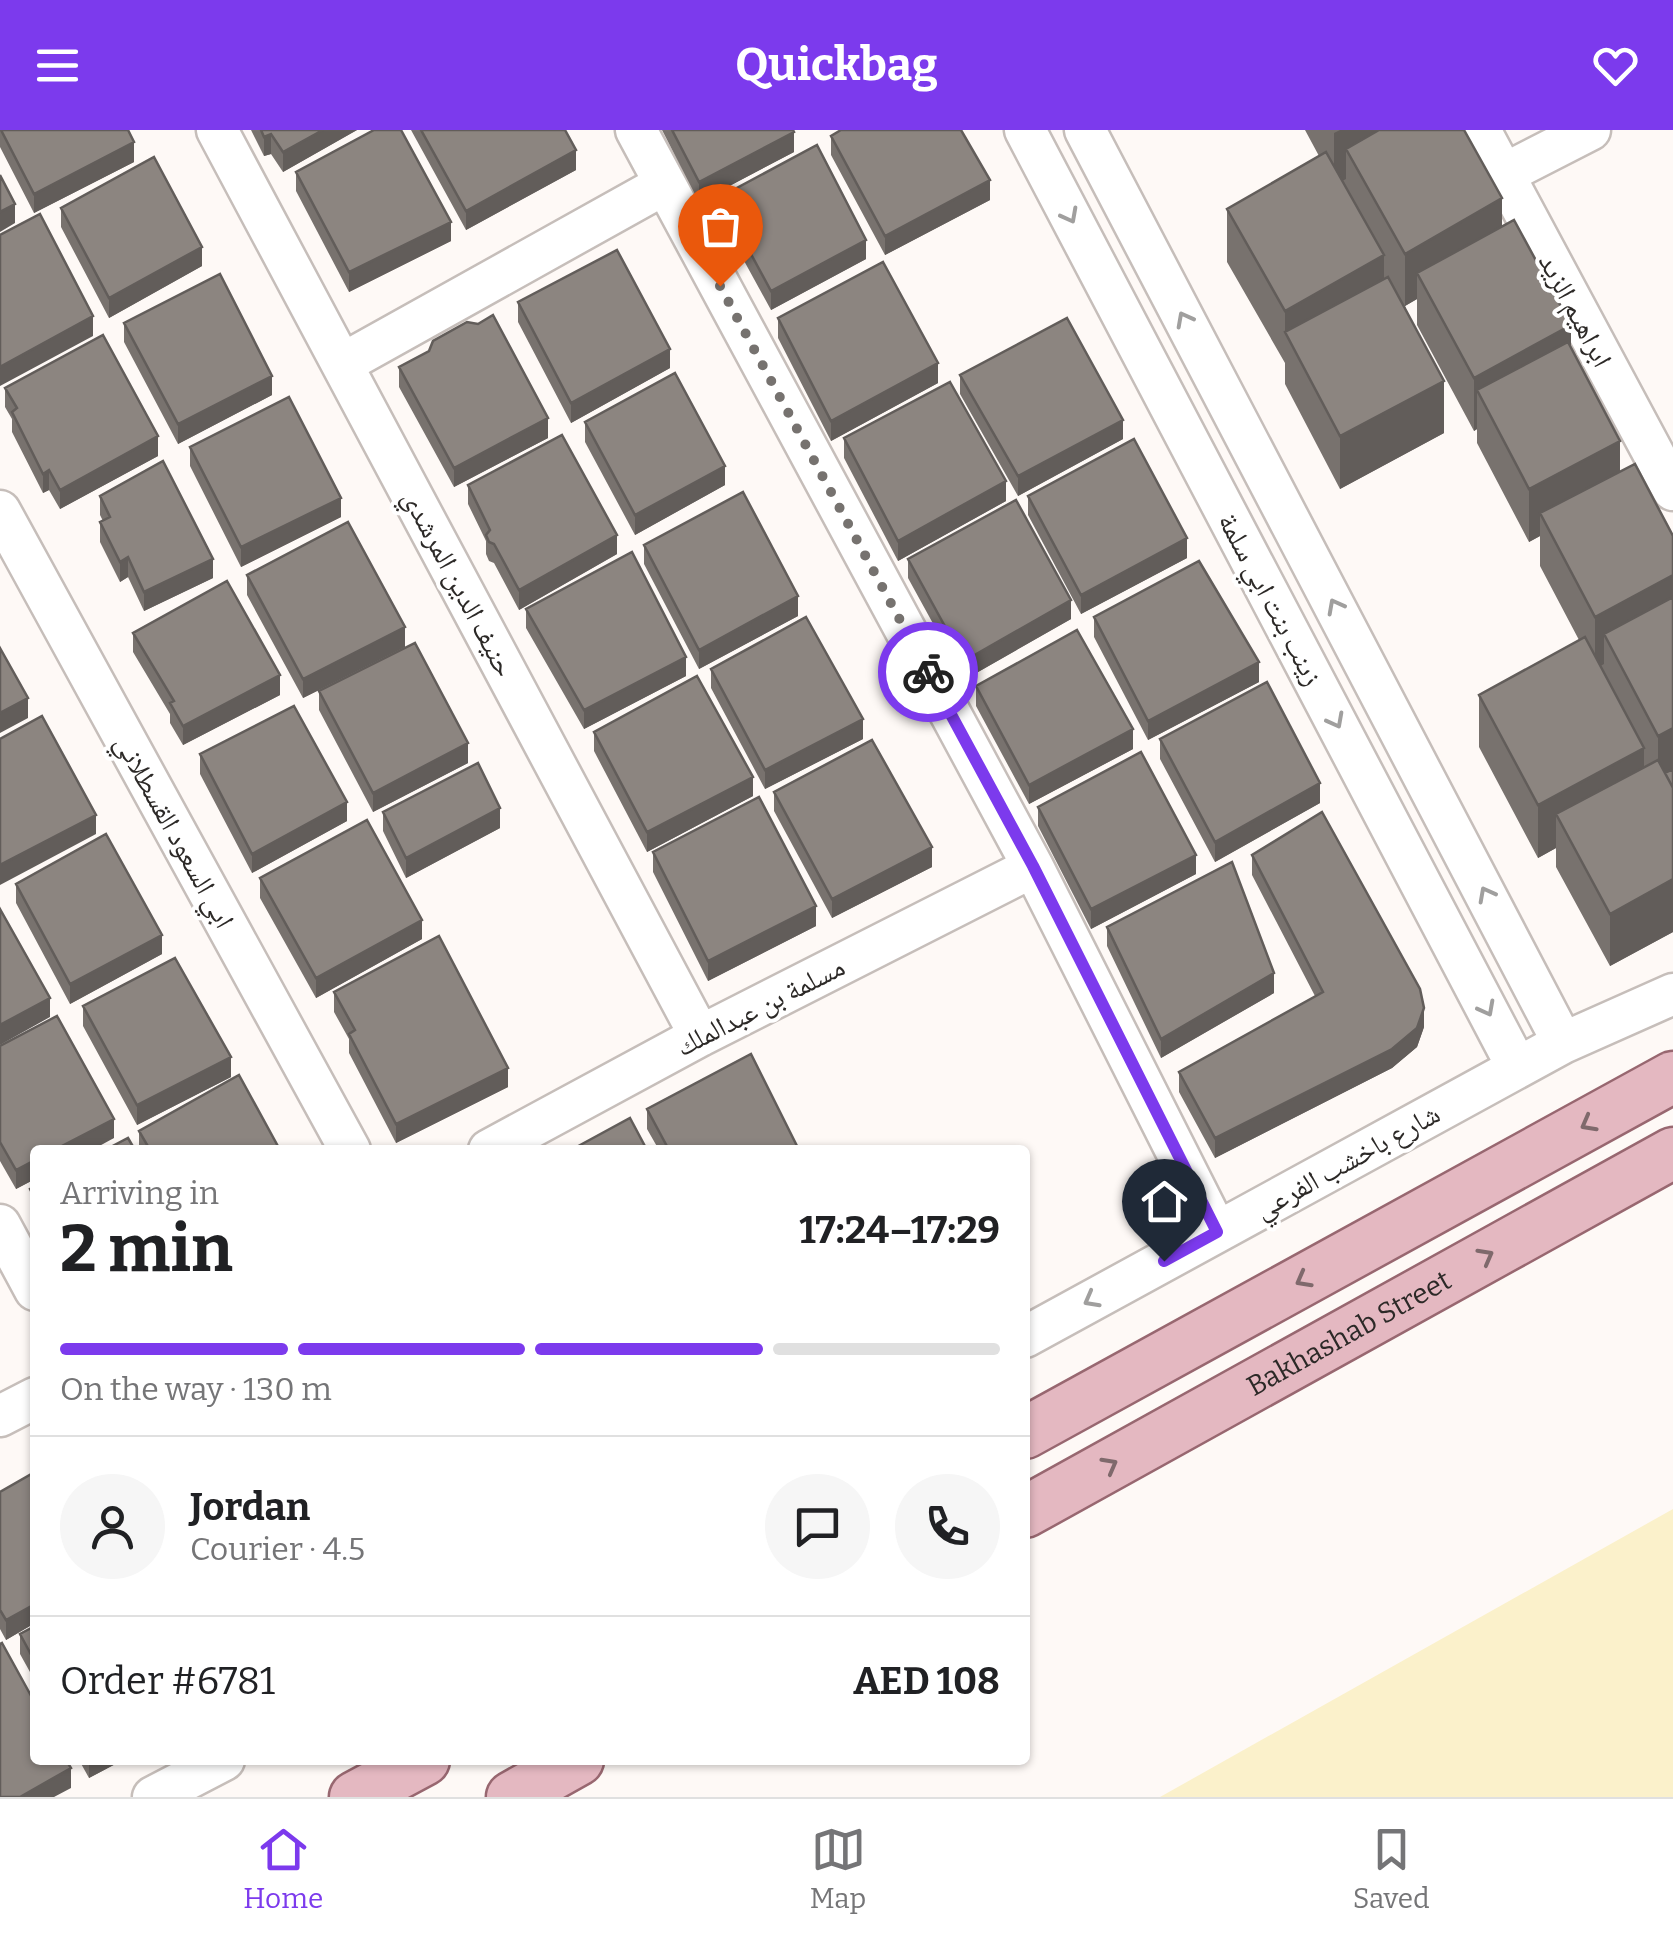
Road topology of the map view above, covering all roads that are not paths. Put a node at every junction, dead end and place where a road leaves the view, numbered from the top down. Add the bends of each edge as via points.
1 (217, 130) edge
2 (636, 130) edge
3 (1025, 130) edge
4 (1085, 130) edge
5 (1480, 130) edge
6 (1590, 130) edge
7 (1504, 174) junction
8 (664, 184) junction
9 (342, 364) junction
10 (1673, 490) edge
11 (0, 511) edge
12 (1033, 866) junction
13 (1673, 994) edge
14 (700, 1036) junction
15 (1564, 1042) junction
16 (1518, 1067) junction
17 (1673, 1077) edge
18 (347, 1145) edge
19 (498, 1145) edge
20 (1673, 1153) edge
21 (0, 1224) edge
22 (1217, 1232) junction
23 (30, 1281) edge
24 (1030, 1333) edge
25 (30, 1401) edge
26 (0, 1416) edge
27 (1030, 1430) edge
28 (1030, 1509) edge
29 (214, 1765) edge
30 (415, 1765) edge
31 (569, 1765) edge
32 (153, 1797) edge
33 (355, 1797) edge
34 (512, 1797) edge

1 - 9 street, حنيف الدين المرشدي
2 - 8 street
3 -> 16 street, زينب بنت ابي سلمة
15 -> 4 street, زينب بنت ابي سلمة
5 - 7 street, ابراهيم الزيد
6 - 7 street
7 - 10 street, ابراهيم الزيد
8 - 9 street
8 - 12 street
9 - 14 street, حنيف الدين المرشدي
11 - 18 street, ابي السعود القسطلاني
12 - 14 street, مسلمة بن عبدالملك
12 - 22 street
13 - 15 street, شارع باخشب الفرعي
14 - 19 street, مسلمة بن عبدالملك
15 - 16 street, شارع باخشب الفرعي
16 - 22 street, شارع باخشب الفرعي
17 -> 27 main road
28 -> 20 main road, Bakhashab Street
21 - 23 street
22 -> 24 street, شارع باخشب الفرعي
25 - 26 street
29 - 32 street
30 - 33 main road
31 - 34 main road

